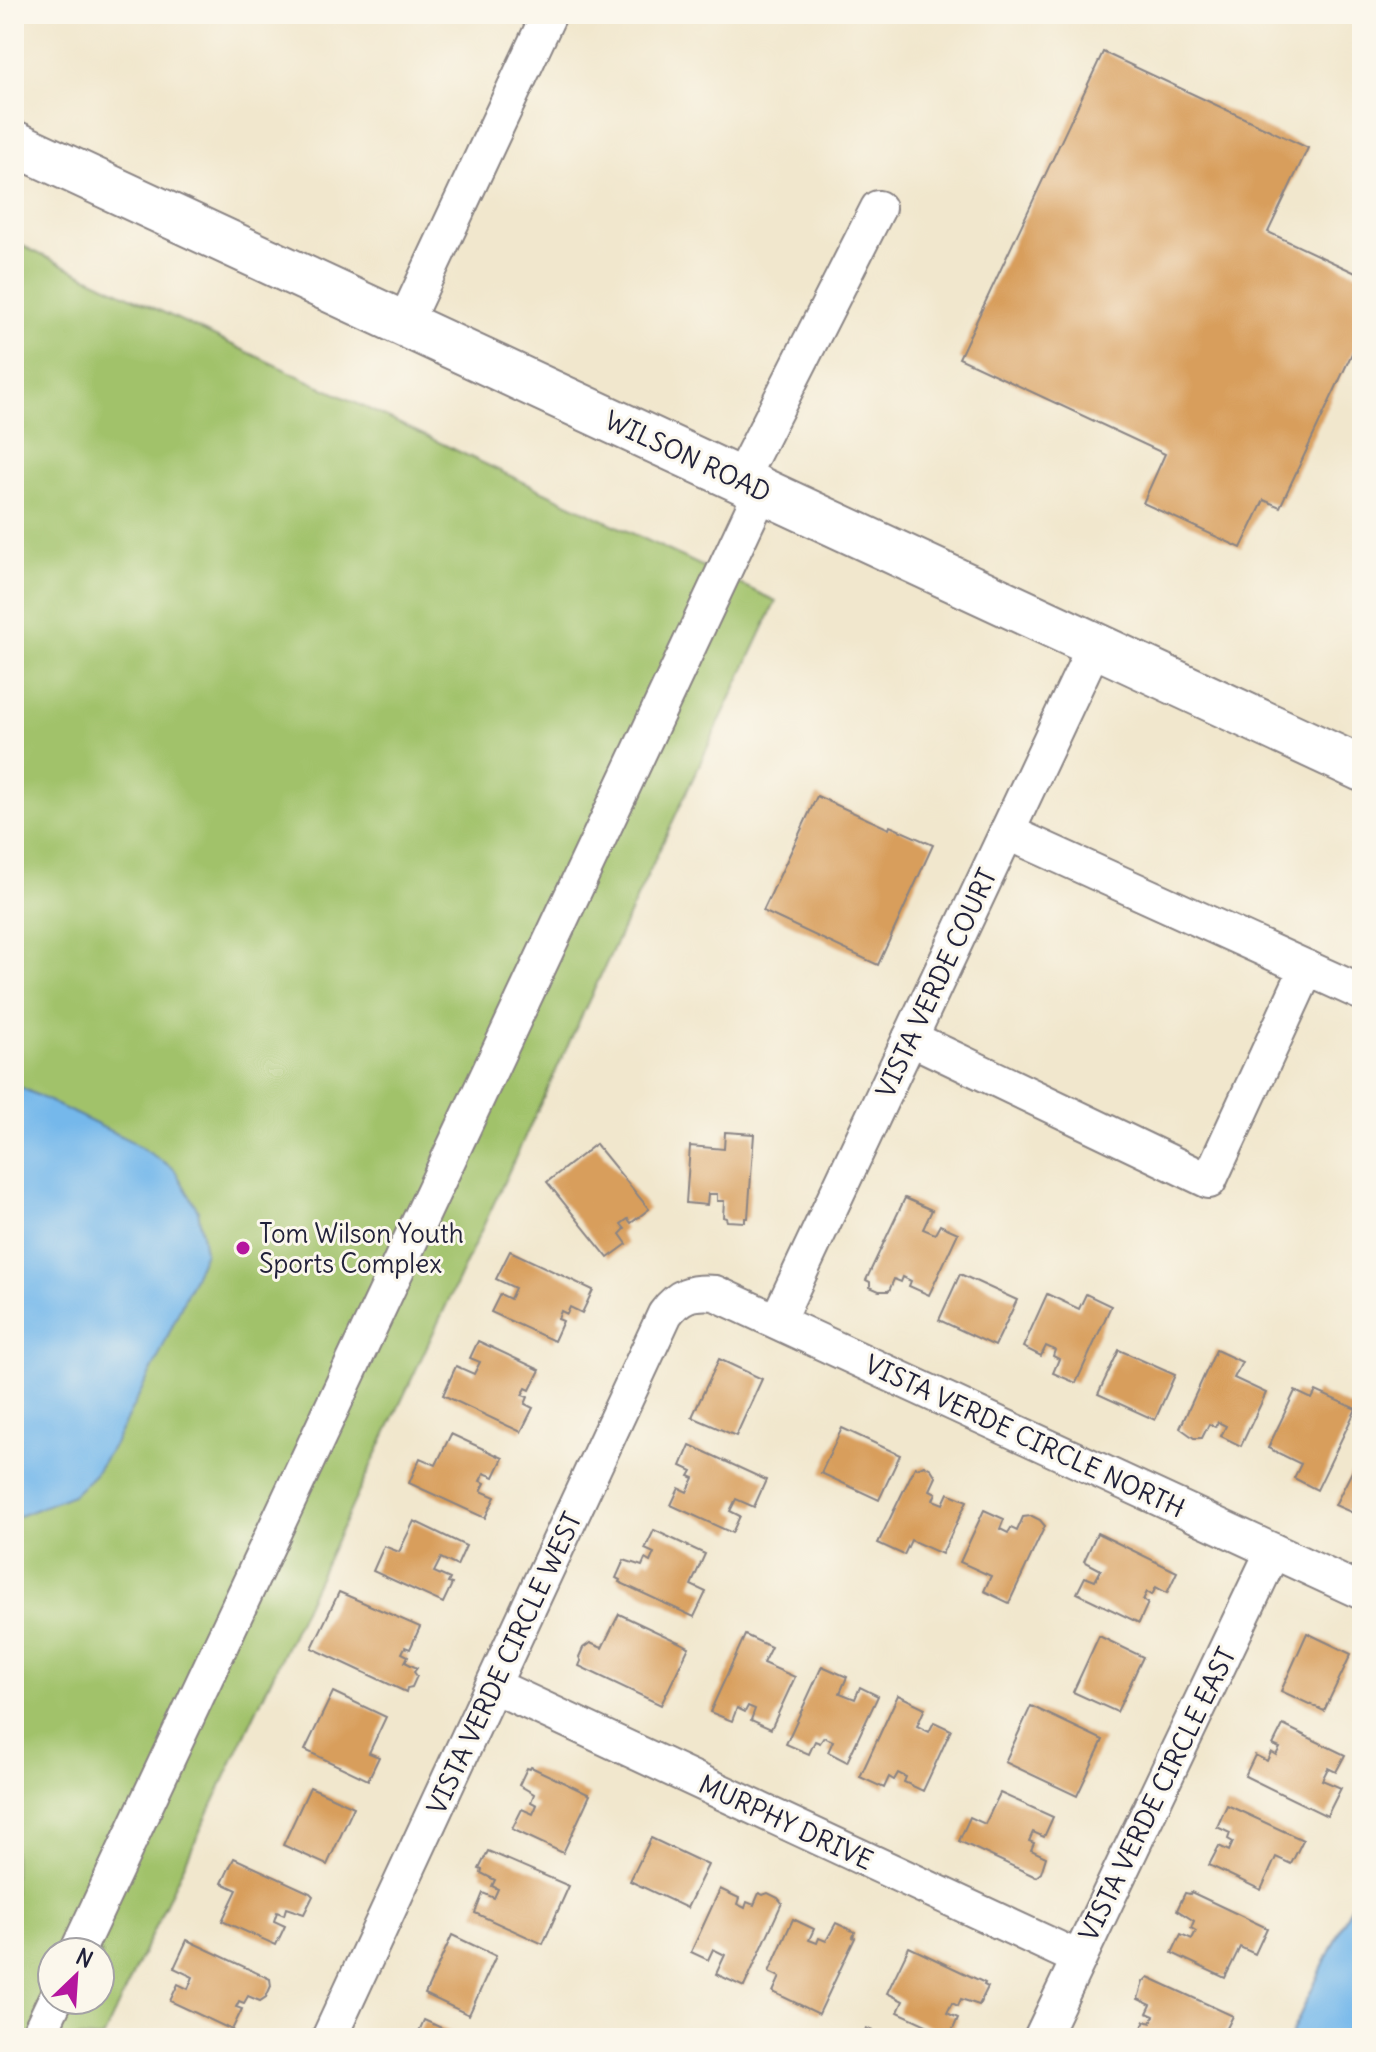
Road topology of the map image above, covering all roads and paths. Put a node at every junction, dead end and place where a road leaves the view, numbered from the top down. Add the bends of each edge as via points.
1 (549, 14) edge
2 (14, 143) edge
3 (878, 208) dead end
4 (404, 324) junction
5 (751, 485) junction
6 (1095, 645) junction
7 (1362, 769) edge
8 (1007, 832) junction
9 (1307, 968) junction
10 (1362, 993) edge
11 (910, 1038) junction
12 (685, 1294) joint
13 (777, 1321) junction
14 (1273, 1551) junction
15 (1362, 1592) edge
16 (494, 1686) junction
17 (84, 1936) edge
18 (1078, 1958) junction
19 (47, 2016) edge
20 (37, 2038) edge
21 (329, 2038) edge
22 (1041, 2038) edge

1 - 4 street
2 - 4 main road, WILSON ROAD
3 - 5 street
4 - 5 main road, WILSON ROAD
5 - 6 main road, WILSON ROAD
5 - 17 street
6 - 7 main road, WILSON ROAD
6 - 8 street, VISTA VERDE COURT
8 - 9 street
8 - 11 street, VISTA VERDE COURT
9 - 10 street
9 - 11 street via 1209,1181
11 - 13 street, VISTA VERDE COURT
12 - 13 street, VISTA VERDE CIRCLE NORTH via 715,1293
12 - 16 street, VISTA VERDE CIRCLE WEST via 665,1314
13 - 14 street, VISTA VERDE CIRCLE NORTH
14 - 15 street, VISTA VERDE CIRCLE NORTH
14 - 18 street, VISTA VERDE CIRCLE EAST
16 - 18 street, MURPHY DRIVE
16 - 21 street, VISTA VERDE CIRCLE WEST
18 - 22 street, VISTA VERDE CIRCLE EAST
19 - 20 street

